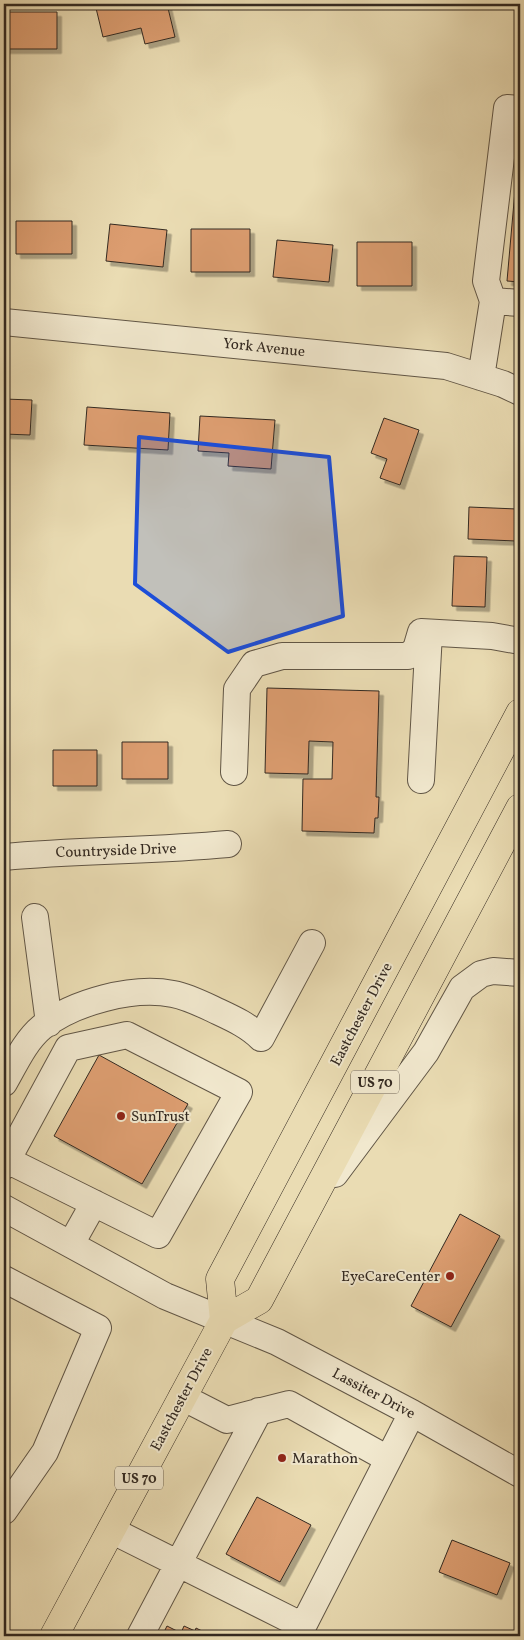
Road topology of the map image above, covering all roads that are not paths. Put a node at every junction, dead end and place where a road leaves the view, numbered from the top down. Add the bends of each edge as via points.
1 (520, 109) edge
2 (493, 301) junction
3 (520, 303) edge
4 (4, 322) edge
5 (482, 376) junction
6 (520, 392) edge
7 (429, 633) junction
8 (520, 641) edge
9 (520, 713) edge
10 (234, 772) dead end
11 (421, 780) dead end
12 (520, 808) edge
13 (228, 844) dead end
14 (4, 857) edge
15 (36, 917) dead end
16 (312, 943) dead end
17 (520, 973) edge
18 (49, 1023) junction
19 (4, 1083) edge
20 (5, 1163) edge
21 (94, 1203) junction
22 (5, 1211) edge
23 (303, 1218) junction
24 (71, 1244) junction
25 (4, 1279) edge
26 (224, 1320) junction
27 (182, 1397) junction
28 (259, 1411) junction
29 (412, 1413) junction
30 (388, 1459) junction
31 (520, 1474) edge
32 (4, 1511) edge
33 (111, 1530) junction
34 (179, 1564) junction
35 (54, 1636) edge
36 (140, 1636) edge

1 - 2 street via 507,108 486,281
2 - 3 street
2 - 5 street
4 - 5 street, York Avenue via 446,366
5 - 6 street, York Avenue
7 - 8 street via 492,636
7 - 10 street via 421,632 416,649 408,656 282,656 254,664 237,689
7 - 11 street
9 - 26 main road, Eastchester Drive / US 70 via 220,1279
12 - 23 main road, US 70
13 - 14 street, Countryside Drive
15 - 18 street
16 - 18 street via 261,1038 240,1022 192,999 156,992 135,992 83,1005
17 - 23 street via 505,970 481,974 462,988 426,1052
18 - 19 street via 28,1042
20 - 21 street
20 - 21 street via 68,1048 127,1035 238,1092 158,1235
21 - 24 street
22 - 24 street, Lassiter Drive
23 - 26 main road, US 70 via 260,1300
24 - 26 street, Lassiter Drive via 165,1296
25 - 32 street via 98,1328 45,1452
26 - 27 main road, Eastchester Drive / US 70
26 - 29 street, Lassiter Drive via 277,1342
27 - 28 street via 227,1420
27 - 33 main road, Eastchester Drive / US 70
28 - 30 street via 289,1404
28 - 34 street
29 - 30 street
29 - 31 street, Lassiter Drive
30 - 34 street via 303,1626
33 - 34 street
33 - 35 main road, Eastchester Drive / US 70
34 - 36 street

